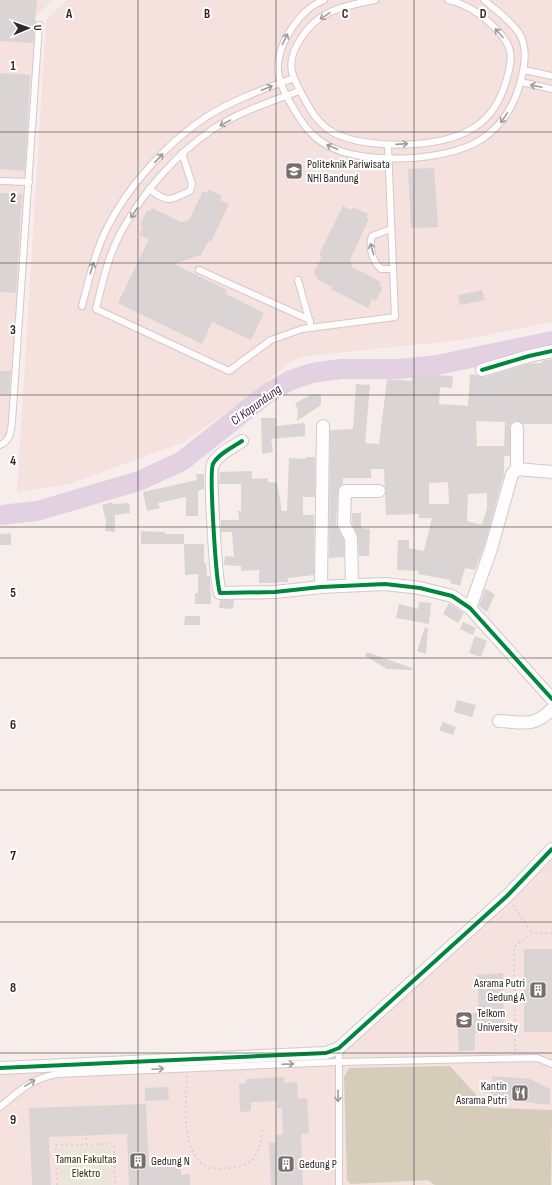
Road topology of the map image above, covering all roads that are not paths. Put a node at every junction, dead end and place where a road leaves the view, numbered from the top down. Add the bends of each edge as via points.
1 (324, 0) edge
2 (375, 0) edge
3 (448, 0) edge
4 (484, 0) edge
5 (39, 25) dead end
6 (524, 70) junction
7 (552, 76) edge
8 (294, 78) junction
9 (521, 82) junction
10 (281, 83) junction
11 (552, 89) edge
12 (299, 90) junction
13 (503, 93) junction
14 (286, 96) junction
15 (244, 97) junction
16 (516, 99) junction
17 (250, 110) junction
18 (388, 145) junction
19 (182, 153) junction
20 (388, 159) junction
21 (0, 181) edge
22 (29, 182) junction
23 (149, 189) junction
24 (391, 229) junction
25 (393, 269) junction
26 (199, 270) dead end
27 (298, 280) dead end
28 (82, 306) dead end
29 (310, 320) junction
30 (312, 328) junction
31 (552, 351) edge
32 (482, 370) dead end
33 (323, 426) dead end
34 (517, 428) dead end
35 (242, 441) dead end
36 (0, 445) edge
37 (517, 469) junction
38 (552, 472) edge
39 (379, 490) dead end
40 (352, 585) junction
41 (321, 587) junction
42 (470, 608) junction
43 (552, 699) edge
44 (552, 709) edge
45 (499, 721) dead end
46 (552, 849) edge
47 (339, 1048) junction
48 (338, 1062) junction
49 (552, 1064) edge
50 (0, 1068) edge
51 (0, 1107) edge
52 (339, 1185) edge

10 -> 1 lane via 277,72 279,53 286,35 301,17
2 -> 8 lane via 327,14 311,27 298,42 293,56
13 -> 3 lane via 510,68 511,52 507,41 472,8
4 - 6 lane via 519,34 525,50
5 - 22 lane
6 - 7 lane
6 - 9 lane
8 - 10 lane
8 - 12 lane
11 -> 9 lane
9 - 16 lane
10 - 14 lane
15 -> 10 lane
12 - 14 lane
12 - 18 lane via 315,118 332,132 350,140
13 - 16 lane
18 -> 13 lane via 422,143 474,127 490,114
14 - 17 lane
20 -> 14 lane via 346,153 325,144 305,128
15 - 17 lane
28 -> 15 lane via 92,267 108,227 138,180 184,134 206,117
16 -> 20 lane via 501,123 482,139 450,152 424,157
17 -> 19 lane via 213,129
18 - 20 lane
19 - 23 lane
19 - 23 lane via 192,184 190,191 169,200 162,199
20 - 24 lane
21 - 22 lane
22 - 36 lane via 12,422 10,435
23 -> 30 lane via 120,234 105,272 96,309 229,371 272,340
24 - 25 lane
25 -> 24 lane via 381,269 376,264 370,243 372,236
25 - 30 lane via 395,317
26 - 29 lane
27 - 29 lane
29 - 30 lane
31 - 32 street
33 - 41 street
34 - 37 street
35 - 41 street via 218,458 211,470 220,593 275,592
37 - 38 street
37 - 42 street via 512,474 491,550
39 - 40 street via 345,491 344,524 351,538
40 - 41 street
40 - 42 street via 385,584 420,588 452,596
42 - 43 street
44 - 45 street via 534,722
46 - 47 street via 507,896
47 - 48 lane
47 - 50 street via 326,1053
48 - 49 lane via 537,1058
51 -> 48 lane via 24,1086 39,1077 51,1075
48 -> 52 lane

